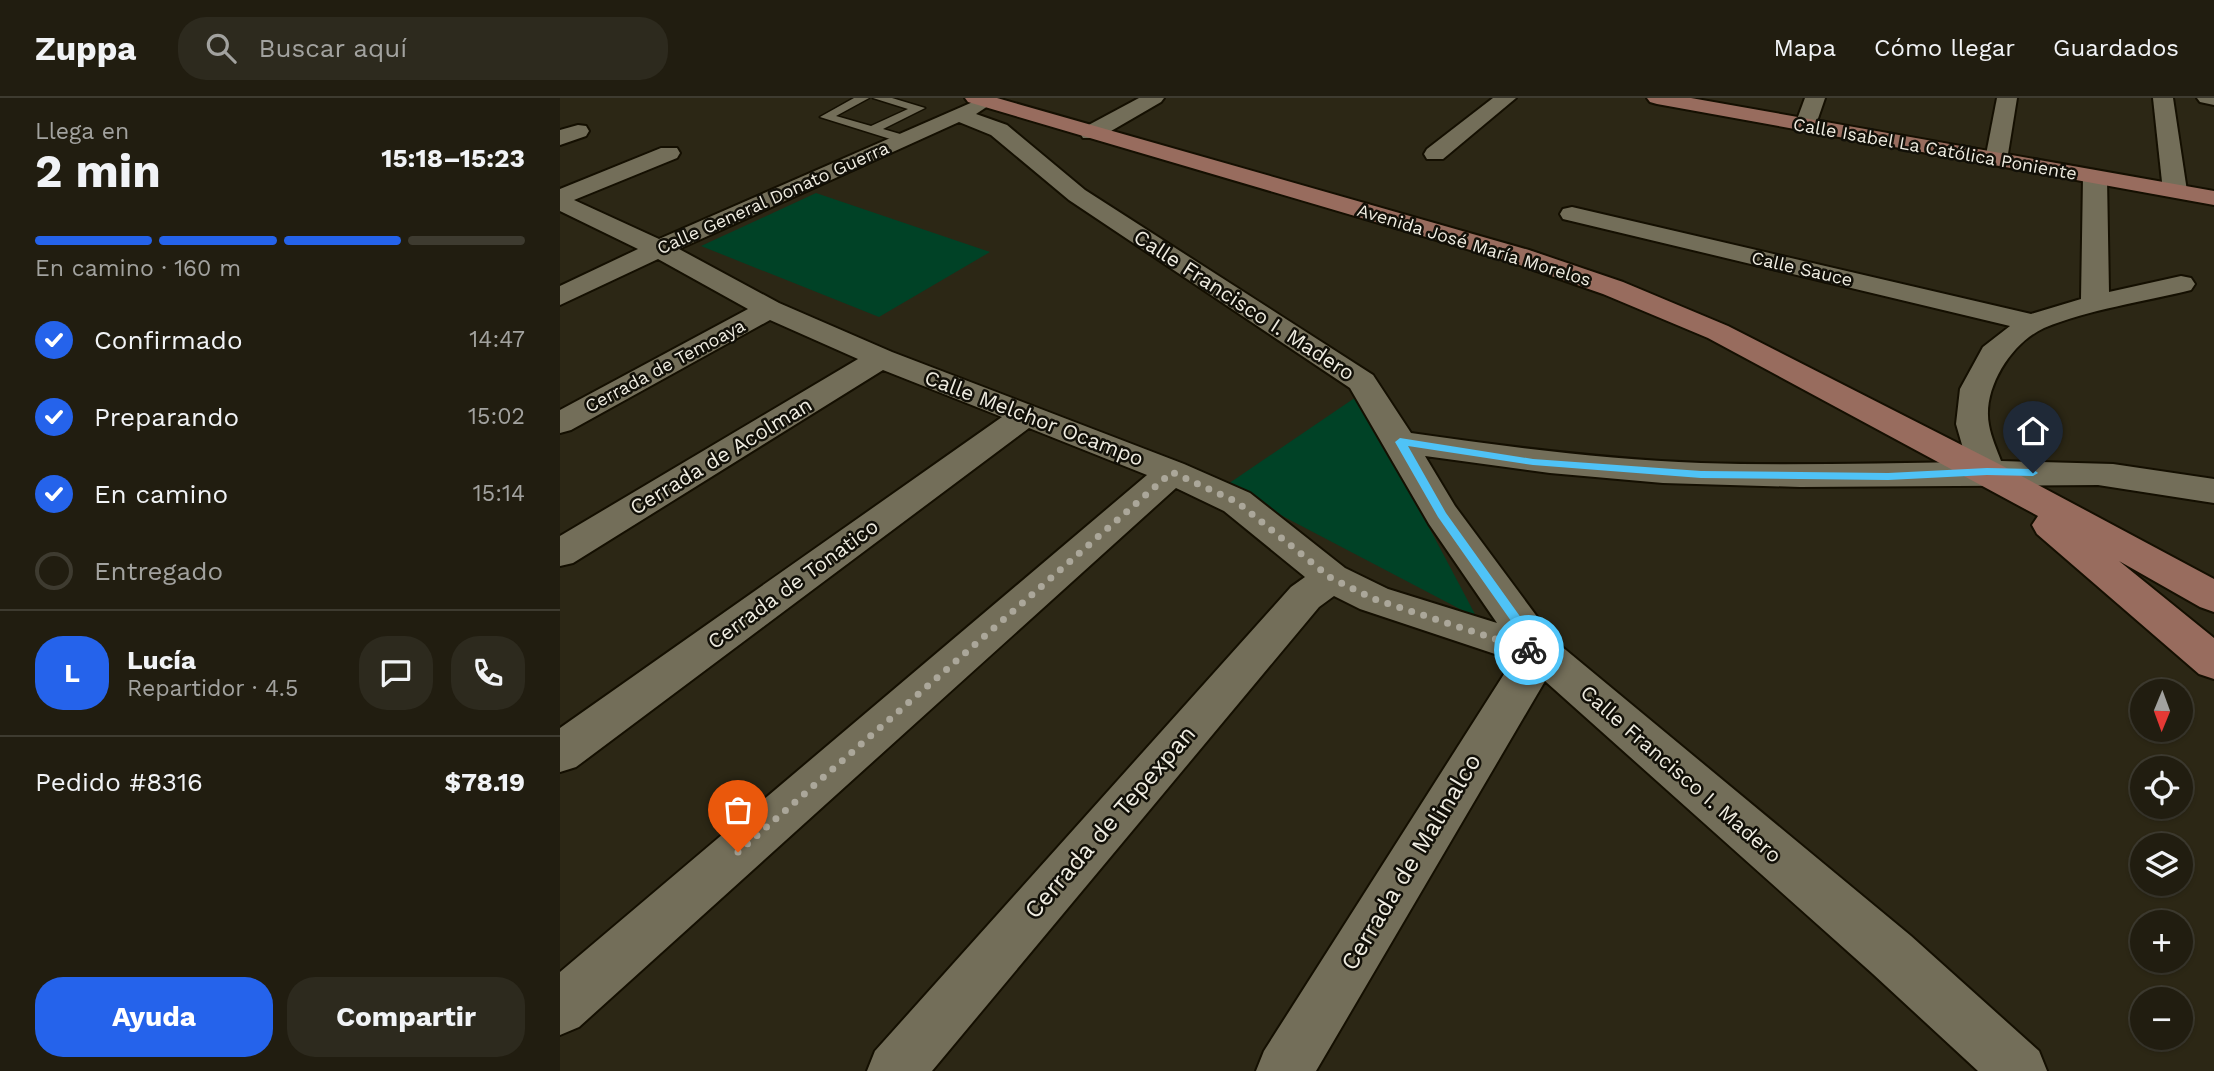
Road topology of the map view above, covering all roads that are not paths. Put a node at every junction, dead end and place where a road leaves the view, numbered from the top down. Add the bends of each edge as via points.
1 (863, 98) edge
2 (879, 98) edge
3 (1154, 98) edge
4 (1506, 98) edge
5 (1657, 98) edge
6 (1815, 98) edge
7 (2007, 98) edge
8 (2163, 98) edge
9 (2207, 98) edge
10 (2214, 99) edge
11 (973, 104) edge
12 (1807, 125) junction
13 (872, 130) junction
14 (1091, 133) junction
15 (903, 139) junction
16 (669, 153) dead end
17 (1435, 153) dead end
18 (1996, 160) junction
19 (2095, 177) junction
20 (763, 186) dead end
21 (2175, 191) junction
22 (2214, 198) edge
23 (562, 203) edge
24 (1572, 214) dead end
25 (652, 245) junction
26 (2095, 268) junction
27 (560, 297) edge
28 (2095, 304) junction
29 (769, 309) junction
30 (2032, 323) junction
31 (881, 358) junction
32 (1026, 415) junction
33 (560, 422) edge
34 (1400, 442) junction
35 (1172, 472) junction
36 (1987, 472) junction
37 (2214, 491) edge
38 (560, 553) edge
39 (1331, 578) junction
40 (2214, 597) edge
41 (1540, 653) junction
42 (2214, 662) edge
43 (560, 753) edge
44 (560, 1008) edge
45 (895, 1071) edge
46 (1284, 1071) edge
47 (2019, 1071) edge

1 - 13 lane via 826,117
2 - 13 lane via 919,108
3 - 14 street
4 - 17 street
5 - 12 main road, Calle Isabel La Católica Poniente
6 - 12 street
7 - 18 street
8 - 21 street
9 - 10 street
11 - 14 main road, Avenida José María Morelos
11 - 15 street, Calle General Donato Guerra
11 - 34 street, Calle Francisco I. Madero via 1077,195 1362,382
12 - 18 main road, Calle Isabel La Católica Poniente
13 - 15 lane
14 - 36 main road, Avenida José María Morelos via 1497,249 1613,288 1717,332
15 - 25 street, Calle General Donato Guerra
16 - 23 street
18 - 19 main road, Calle Isabel La Católica Poniente
19 - 21 main road, Calle Isabel La Católica Poniente
19 - 26 street
20 - 25 street
21 - 22 main road, Calle Isabel La Católica Poniente
23 - 25 street, Calle Melchor Ocampo
24 - 30 street, Calle Sauce
25 - 27 street, Calle General Donato Guerra
25 - 29 street, Calle Melchor Ocampo
26 - 28 street
26 - 28 street via 2192,286
28 - 30 street
29 - 31 street, Calle Melchor Ocampo
29 - 33 street, Cerrada de Temoaya
30 - 36 street via 1994,353 1976,389 1972,424
31 - 32 street, Calle Melchor Ocampo
31 - 38 street, Cerrada de Acolman
32 - 35 street, Calle Melchor Ocampo
32 - 43 street, Cerrada de Tonatico
34 - 36 street via 1533,462 1701,474 1888,477
34 - 41 street, Calle Francisco I. Madero via 1442,515
35 - 39 street, Calle Melchor Ocampo via 1237,502
35 - 44 street
36 - 37 street via 2102,474
36 - 40 main road, Avenida José María Morelos
36 - 42 main road, Avenida José María Morelos
39 - 41 street, Calle Melchor Ocampo via 1374,599
39 - 45 street, Cerrada de Tepexpan via 1305,597
41 - 46 street, Cerrada de Malinalco
41 - 47 street, Calle Francisco I. Madero via 1892,955

